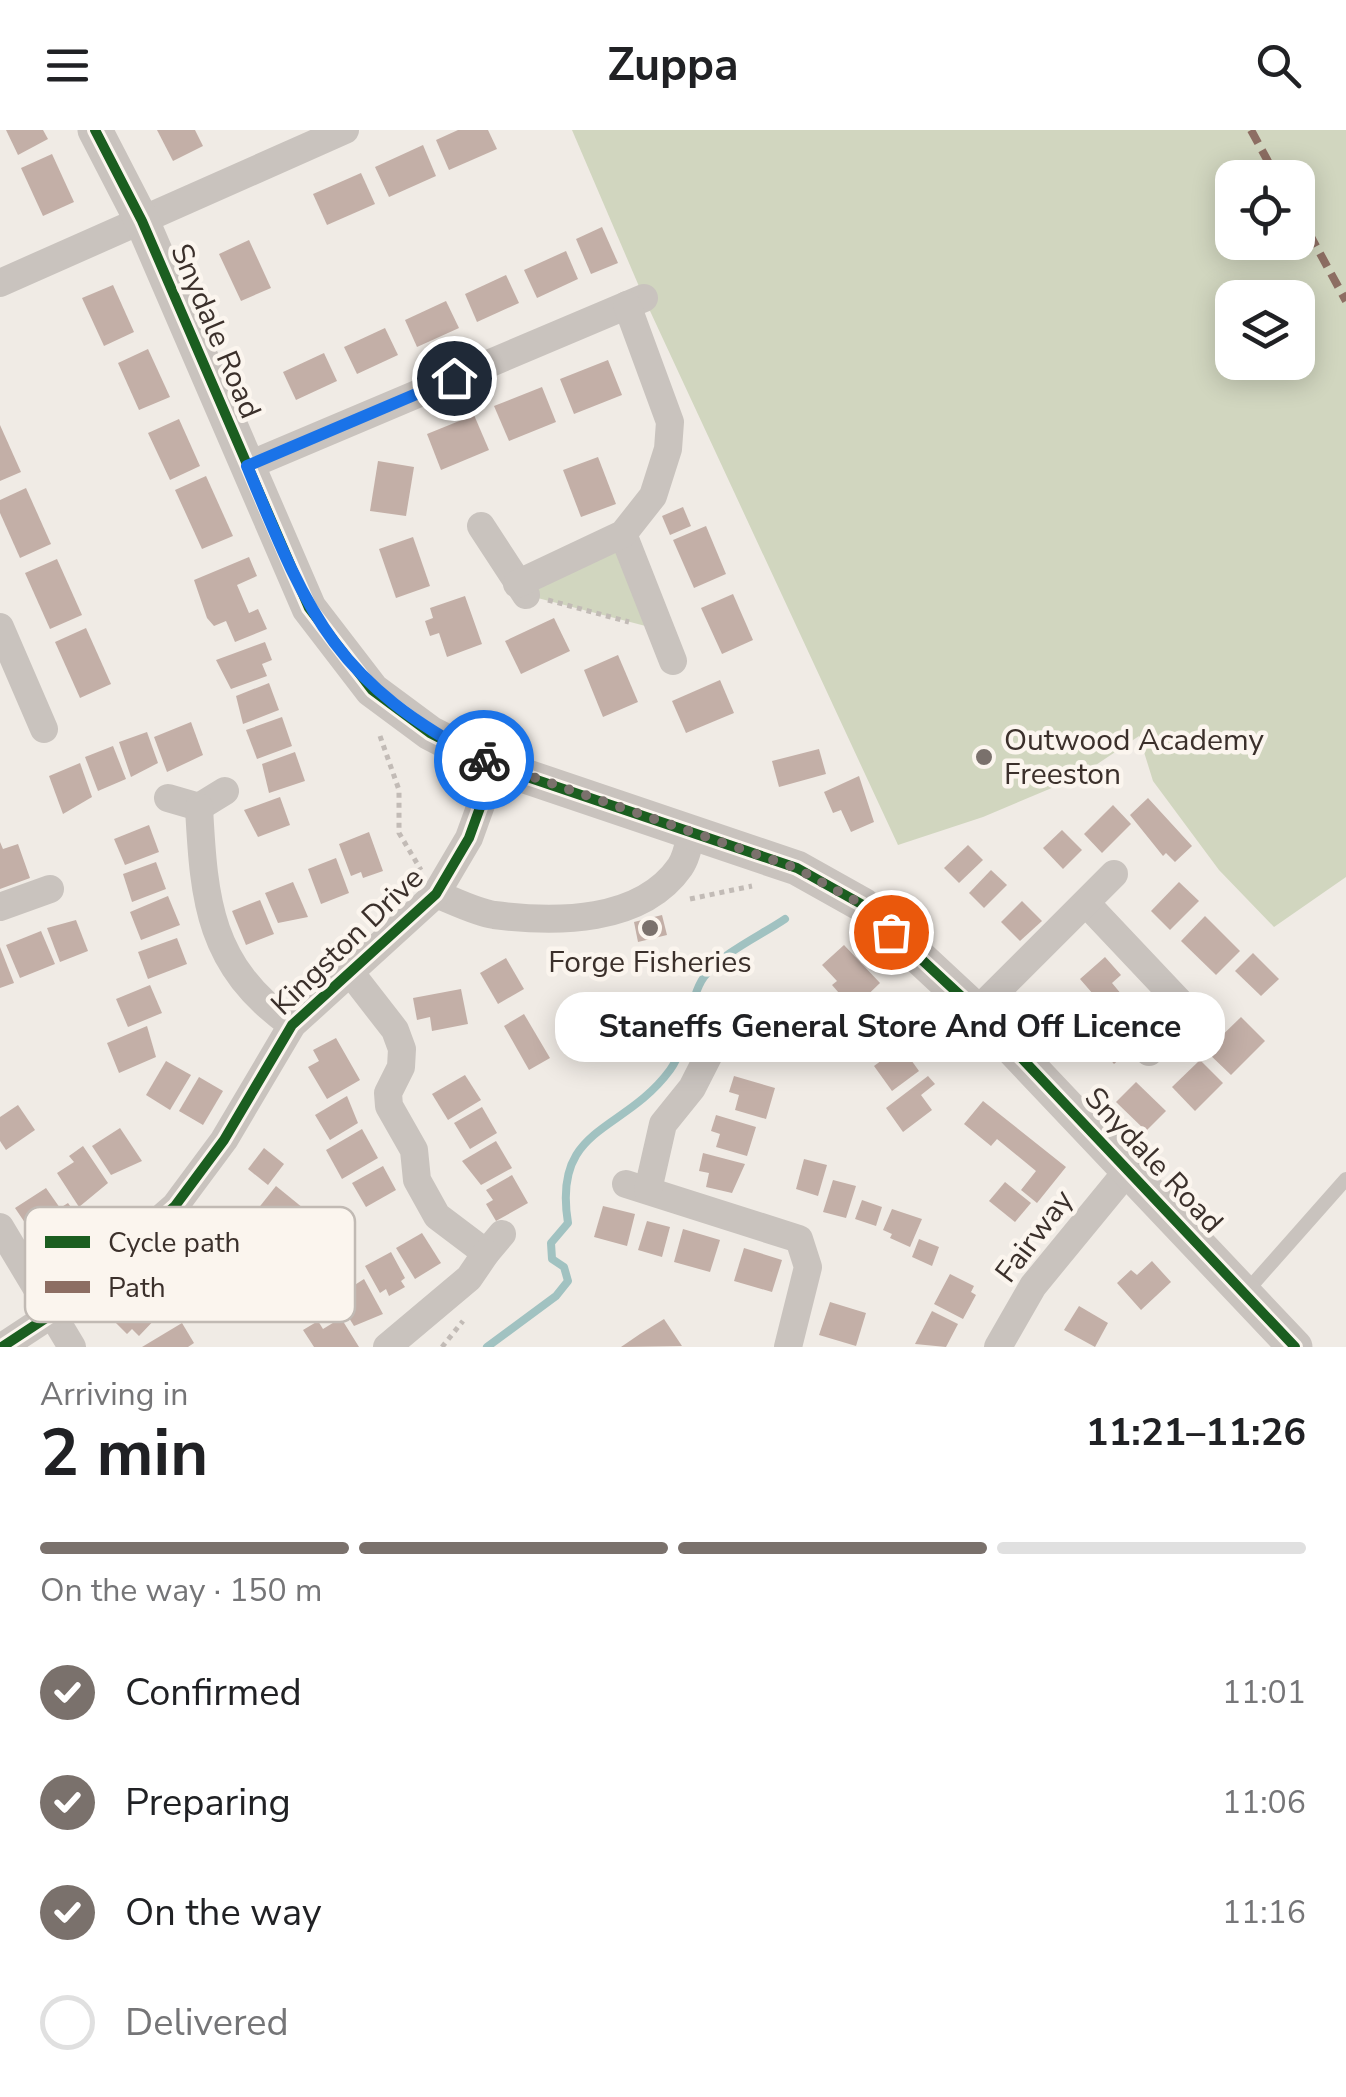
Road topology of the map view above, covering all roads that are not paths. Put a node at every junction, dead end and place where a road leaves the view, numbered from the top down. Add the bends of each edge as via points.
1 (95, 130) edge
2 (345, 130) edge
3 (142, 221) junction
4 (0, 283) edge
5 (247, 466) junction
6 (481, 526) dead end
7 (623, 534) junction
8 (0, 627) edge
9 (660, 648) road end
10 (44, 729) dead end
11 (495, 766) junction
12 (225, 790) dead end
13 (168, 798) dead end
14 (199, 807) junction
15 (692, 830) junction
16 (1114, 874) dead end
17 (50, 889) dead end
18 (436, 894) junction
19 (1086, 903) junction
20 (0, 906) edge
21 (350, 972) junction
22 (977, 1011) junction
23 (292, 1025) junction
24 (723, 1027) dead end
25 (1149, 1052) dead end
26 (1129, 1170) junction
27 (1346, 1179) edge
28 (174, 1207) edge
29 (4, 1244) edge
30 (25, 1275) edge
31 (1245, 1293) junction
32 (40, 1322) edge
33 (57, 1322) edge
34 (2, 1347) edge
35 (72, 1347) edge
36 (387, 1347) edge
37 (788, 1347) edge
38 (998, 1347) edge
39 (1296, 1347) edge

1 - 3 street, Snydale Road
2 - 3 street
3 - 4 street
3 - 5 street, Snydale Road
5 - 7 street via 635,302 670,422 653,496
5 - 11 street, Snydale Road via 309,608 372,690 430,732
6 - 7 street via 522,589
7 - 9 street
8 - 10 street
11 - 15 street, Snydale Road
11 - 18 street, Kingston Drive via 468,838
12 - 14 street
13 - 14 street
14 - 23 street via 203,877 219,934 244,985
15 - 18 street, Kingston Drive via 682,865 659,890 625,910 564,918 491,915
15 - 22 street, Snydale Road via 796,868 863,905
16 - 19 street
17 - 20 street
18 - 21 street, Kingston Drive
19 - 22 street
19 - 25 street via 1189,1012
21 - 23 street, Kingston Drive
21 - 36 street via 402,1048 388,1106 414,1150 418,1180 437,1216 494,1243 469,1278
22 - 26 street, Snydale Road
23 - 28 street, Kingston Drive via 224,1140
24 - 37 street via 692,1088 663,1124 637,1187 799,1238 808,1267
26 - 31 street, Snydale Road
26 - 38 street, Fairway via 1033,1286
27 - 31 lane
29 - 30 street
31 - 39 street, Snydale Road
32 - 34 street, Kingston Drive
33 - 35 street

